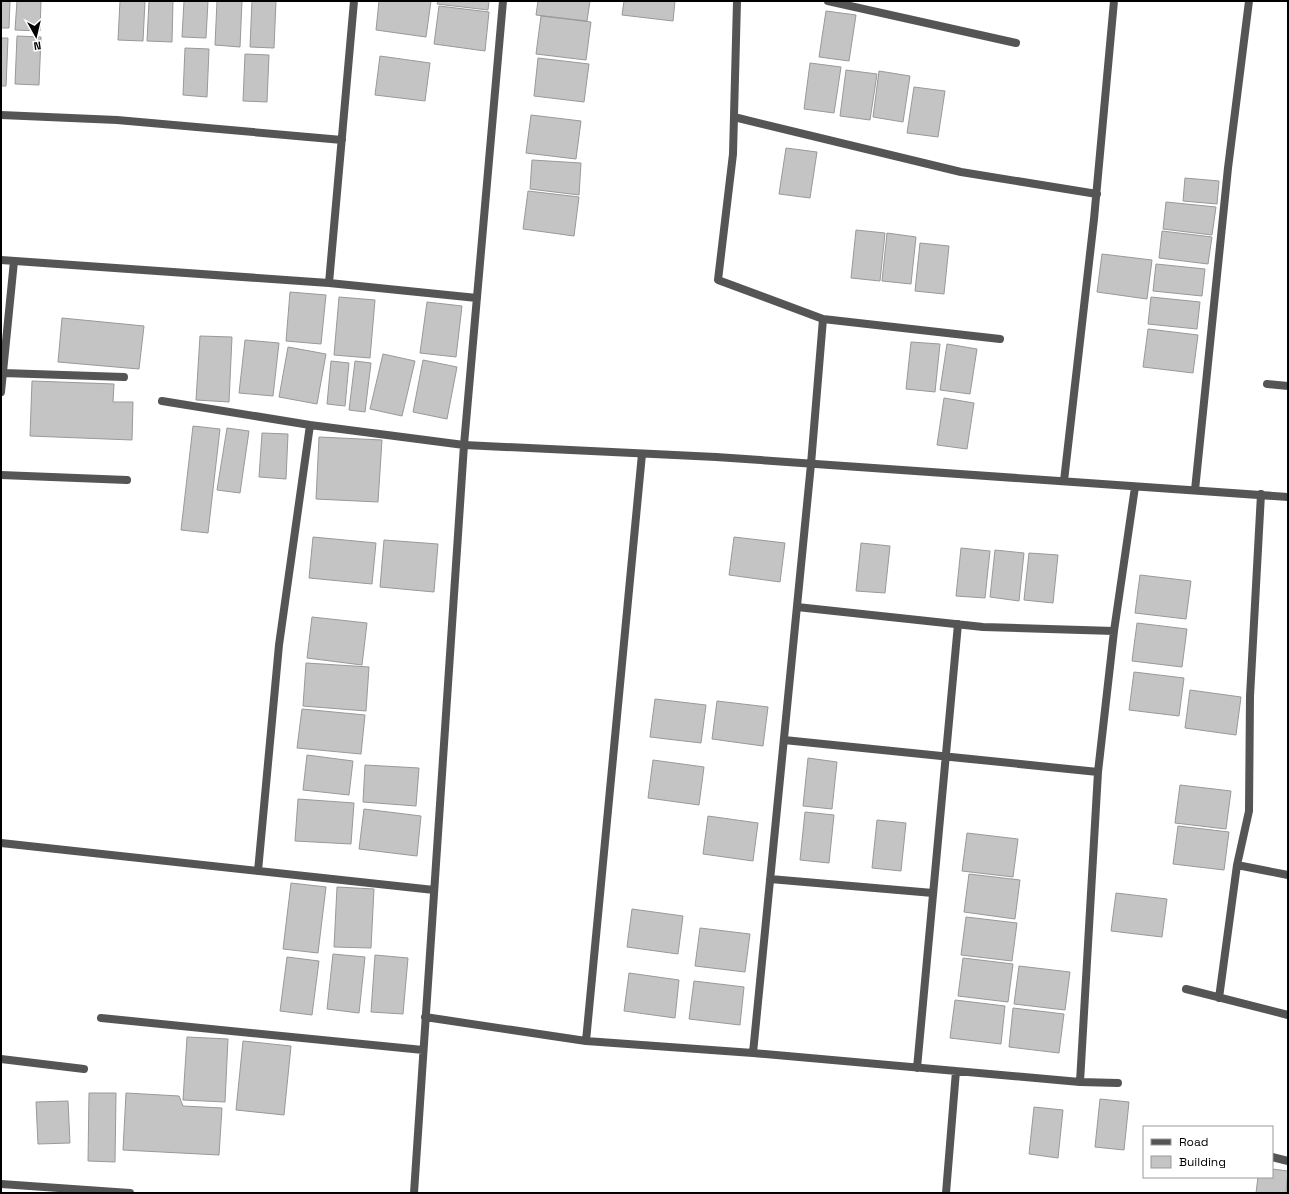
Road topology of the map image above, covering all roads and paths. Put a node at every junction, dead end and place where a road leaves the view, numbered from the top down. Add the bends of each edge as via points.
1 (354, 1) edge
2 (504, 1) edge
3 (737, 1) edge
4 (828, 1) edge
5 (1114, 1) edge
6 (1249, 1) edge
7 (1016, 43) dead end
8 (1, 115) edge
9 (734, 117) junction
10 (342, 140) junction
11 (1097, 194) junction
12 (1, 260) edge
13 (14, 261) junction
14 (329, 284) junction
15 (477, 298) junction
16 (823, 319) junction
17 (1000, 339) dead end
18 (3, 373) junction
19 (124, 377) dead end
20 (1266, 384) dead end
21 (1288, 386) edge
22 (1, 392) edge
23 (162, 401) dead end
24 (310, 425) junction
25 (464, 445) junction
26 (642, 454) junction
27 (811, 464) junction
28 (1, 475) edge
29 (127, 480) dead end
30 (1064, 481) junction
31 (1135, 487) junction
32 (1195, 490) junction
33 (1261, 494) junction
34 (1288, 497) edge
35 (797, 607) junction
36 (958, 624) junction
37 (1114, 631) junction
38 (784, 740) junction
39 (945, 757) junction
40 (1098, 772) junction
41 (1, 843) edge
42 (1237, 865) junction
43 (258, 871) junction
44 (1288, 875) edge
45 (770, 879) junction
46 (434, 890) junction
47 (933, 893) junction
48 (1186, 989) dead end
49 (1219, 998) junction
50 (1288, 1015) edge
51 (425, 1017) junction
52 (101, 1018) dead end
53 (586, 1041) junction
54 (423, 1050) junction
55 (753, 1053) junction
56 (1, 1059) edge
57 (917, 1068) junction
58 (84, 1069) dead end
59 (956, 1071) junction
60 (1080, 1082) junction
61 (1118, 1084) dead end
62 (1273, 1158) edge
63 (1288, 1161) edge
64 (1, 1184) edge
65 (108, 1192) edge
66 (130, 1193) edge
67 (414, 1193) edge
68 (946, 1193) edge

1 - 10 street
2 - 15 street
3 - 9 street
4 - 7 street
5 - 11 street
6 - 32 street via 1228,168
8 - 10 street via 117,120
9 - 11 street via 962,172
9 - 16 street via 733,154 718,280
10 - 14 street
11 - 30 street
12 - 13 street
13 - 14 street
13 - 18 street
14 - 15 street
15 - 25 street
16 - 17 street
16 - 27 street
18 - 19 street
18 - 22 street
20 - 21 street
23 - 24 street
24 - 25 street
24 - 43 street via 279,644
25 - 26 street
25 - 46 street
26 - 27 street
26 - 53 street
27 - 30 street
27 - 35 street
28 - 29 street
30 - 31 street
31 - 32 street
31 - 37 street
32 - 33 street
33 - 34 street
33 - 42 street via 1250,696 1249,811
35 - 36 street
35 - 38 street
36 - 37 street
36 - 39 street
37 - 40 street
38 - 39 street
38 - 45 street
39 - 40 street
39 - 47 street
40 - 60 street
41 - 43 street
42 - 44 street
42 - 49 street
43 - 46 street
45 - 47 street
45 - 55 street
46 - 51 street
47 - 57 street
48 - 49 street
49 - 50 street
51 - 53 street
51 - 54 street
52 - 54 street
53 - 55 street
54 - 67 street
55 - 57 street
56 - 58 street
57 - 59 street
59 - 60 street
59 - 68 street
60 - 61 street
62 - 63 street
64 - 65 street
65 - 66 street

